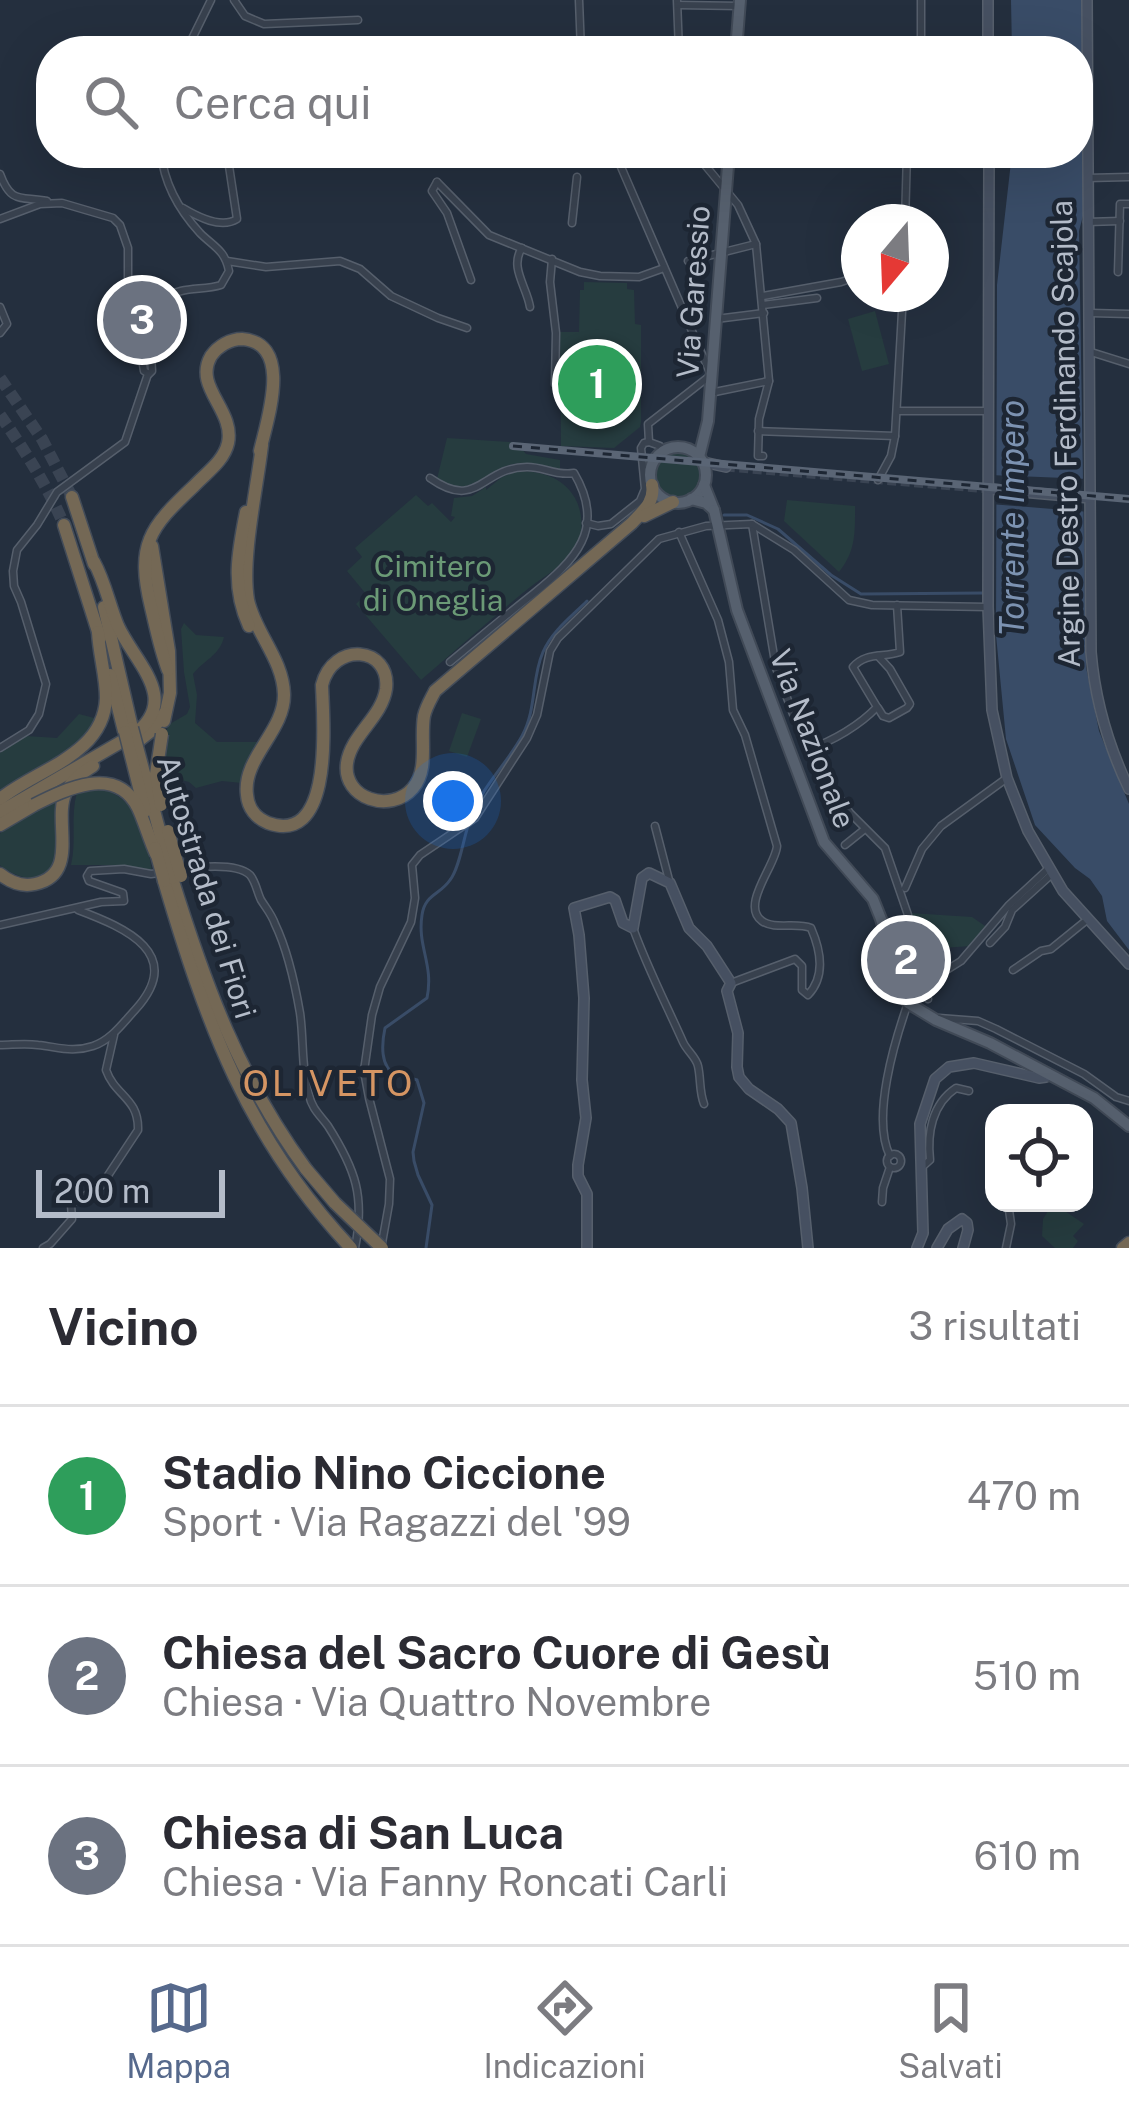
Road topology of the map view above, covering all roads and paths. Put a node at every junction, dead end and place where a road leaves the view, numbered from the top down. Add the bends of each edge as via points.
1 (211, 0) edge
2 (234, 0) edge
3 (579, 0) edge
4 (921, 0) edge
5 (988, 0) edge
6 (1087, 0) edge
7 (678, 3) edge
8 (740, 3) edge
9 (358, 20) dead end
10 (193, 36) edge
11 (580, 36) edge
12 (679, 36) edge
13 (737, 36) edge
14 (922, 36) edge
15 (988, 36) edge
16 (1087, 36) edge
17 (163, 168) edge
18 (229, 168) edge
19 (621, 168) edge
20 (708, 168) edge
21 (728, 168) edge
22 (907, 168) edge
23 (988, 168) edge
24 (1087, 168) edge
25 (0, 173) edge
26 (577, 177) dead end
27 (1129, 177) edge
28 (1087, 178) junction
29 (726, 188) junction
30 (50, 203) junction
31 (906, 204) edge
32 (1129, 205) edge
33 (180, 206) junction
34 (0, 219) edge
35 (1120, 221) junction
36 (1087, 222) junction
37 (572, 223) dead end
38 (757, 244) junction
39 (522, 248) junction
40 (720, 254) junction
41 (227, 261) junction
42 (556, 261) junction
43 (688, 262) dead end
44 (664, 268) junction
45 (1118, 272) dead end
46 (471, 280) dead end
47 (841, 281) edge
48 (817, 298) dead end
49 (763, 305) junction
50 (0, 307) edge
51 (530, 307) dead end
52 (902, 312) edge
53 (1088, 314) junction
54 (1129, 314) edge
55 (716, 320) junction
56 (467, 328) dead end
57 (0, 333) edge
58 (1088, 351) junction
59 (1129, 364) edge
60 (148, 374) junction
61 (711, 375) junction
62 (769, 381) junction
63 (555, 384) dead end
64 (710, 393) junction
65 (898, 411) junction
66 (988, 411) junction
67 (758, 430) junction
68 (705, 435) junction
69 (895, 436) junction
70 (649, 442) junction
71 (685, 448) junction
72 (662, 452) junction
73 (763, 456) dead end
74 (701, 459) junction
75 (430, 478) dead end
76 (878, 480) dead end
77 (705, 481) junction
78 (652, 485) junction
79 (989, 489) tunnel mouth
80 (72, 497) tunnel mouth
81 (1090, 498) junction
82 (691, 499) junction
83 (673, 502) junction
84 (714, 510) junction
85 (632, 523) junction
86 (586, 524) junction
87 (752, 524) junction
88 (64, 525) tunnel mouth
89 (719, 525) junction
90 (679, 532) junction
91 (94, 562) junction
92 (897, 605) junction
93 (988, 607) junction
94 (98, 632) junction
95 (875, 654) junction
96 (450, 662) dead end
97 (877, 706) junction
98 (165, 713) junction
99 (128, 729) junction
100 (0, 748) edge
101 (808, 748) junction
102 (1007, 778) junction
103 (1129, 789) edge
104 (0, 799) edge
105 (0, 812) edge
106 (0, 825) edge
107 (655, 826) dead end
108 (865, 829) junction
109 (845, 845) dead end
110 (156, 854) junction
111 (1051, 871) junction
112 (0, 874) edge
113 (172, 878) junction
114 (670, 884) junction
115 (905, 888) dead end
116 (74, 908) junction
117 (1088, 919) junction
118 (0, 925) edge
119 (633, 928) junction
120 (990, 944) dead end
121 (1129, 964) edge
122 (917, 970) dead end
123 (1013, 970) dead end
124 (731, 983) junction
125 (928, 999) dead end
126 (908, 1003) junction
127 (937, 1020) junction
128 (117, 1030) junction
129 (0, 1046) edge
130 (1048, 1073) junction
131 (969, 1091) dead end
132 (1129, 1101) edge
133 (704, 1104) dead end
134 (1129, 1126) edge
135 (921, 1168) junction
136 (882, 1202) dead end
137 (1010, 1212) edge
138 (43, 1248) edge
139 (353, 1248) edge
140 (381, 1248) edge
141 (587, 1248) edge
142 (808, 1248) edge
143 (917, 1248) edge
144 (937, 1248) edge
145 (963, 1248) edge
146 (1006, 1248) edge

1 - 10 street
2 - 9 street via 264,24
3 - 11 street
4 - 14 street
5 - 15 main road
6 - 16 main road, Argine Destro Ferdinando Scajola
7 - 8 street
7 - 12 street
8 - 13 main road
17 - 33 street
18 - 33 street via 237,219 218,222
19 - 44 street
20 - 29 street
21 - 29 main road, Via Garessio
22 - 31 street
23 - 66 main road
24 - 28 main road, Argine Destro Ferdinando Scajola
25 - 30 street via 14,197
26 - 37 street
27 - 28 street
28 - 36 main road, Argine Destro Ferdinando Scajola
29 - 38 street
29 - 40 main road, Via Garessio
30 - 34 street
30 - 60 street via 120,225 128,304
32 - 35 street via 1120,204
33 - 41 street
35 - 36 street
35 - 45 street
36 - 53 main road, Argine Destro Ferdinando Scajola
38 - 40 street
38 - 49 street
39 - 42 street
39 - 46 street via 489,235 437,182 432,191
39 - 51 street via 516,264
40 - 43 street
40 - 55 main road, Via Garessio
41 - 56 street via 340,261 391,296
41 - 60 street via 221,285 178,291 160,306
42 - 44 street via 600,276
42 - 63 street
44 - 61 street
47 - 49 street
48 - 49 street
49 - 55 street
49 - 62 street
50 - 57 street via 8,324
52 - 65 street
53 - 54 street
53 - 58 main road, Argine Destro Ferdinando Scajola
55 - 61 main road, Via Garessio
58 - 59 street
58 - 81 main road, Argine Destro Ferdinando Scajola
60 - 100 street via 124,442 57,492 17,550 14,586 46,684 28,730
61 - 64 main road, Via Garessio
61 - 70 street via 648,424
62 - 64 street
62 - 67 street
64 - 68 main road, Via Garessio
65 - 66 street
65 - 69 street
66 - 93 main road
67 - 69 street
67 - 73 street
68 - 71 main road
68 - 74 main road, Via Garessio
69 - 76 street
70 - 72 street
70 - 86 street via 642,445 640,501 611,524
71 - 72 main road
71 - 74 main road
72 - 78 main road via 651,467
74 - 77 main road
74 - 77 main road via 726,467
75 - 86 street via 463,492 522,467 574,473 585,492
77 - 82 main road
77 - 84 main road, Via Nazionale
78 - 83 main road
78 - 85 highway via 651,502
79 - 81 main road
80 - 91 highway, Autostrada dei Fiori
81 - 103 main road, Argine Destro Ferdinando Scajola via 1093,677
82 - 83 main road
82 - 84 main road
83 - 85 highway
84 - 89 main road, Via Nazionale
85 - 98 highway via 435,691 424,716 419,777 399,799 371,800 356,790 347,764 383,700 385,676 364,655 333,663 324,678 313,807 283,825 266,821 246,789 284,706 284,689 248,626 236,579 274,376 267,352 231,340 215,351 206,373 227,418 226,449 154,533 167,635
86 - 96 street via 562,571
87 - 89 street
87 - 92 street via 849,600
87 - 101 street via 776,668
88 - 94 highway, Autostrada dei Fiori
89 - 90 street
89 - 126 main road, Via Nazionale via 737,610 824,842 873,899
90 - 124 street via 713,608 733,710 778,846 756,912 768,924 809,927 821,970 808,994 794,959
90 - 140 street via 649,546 558,638 527,738 475,818 413,862 411,922 380,987 364,1070 390,1179
91 - 99 highway, Autostrada dei Fiori
91 - 105 highway via 152,684 152,713 133,735
92 - 93 street
92 - 95 street via 901,649
93 - 102 main road via 992,710
94 - 99 highway, Autostrada dei Fiori
94 - 104 highway via 101,724 75,753
95 - 97 street via 853,669
95 - 97 street via 910,704 889,718
97 - 101 street
98 - 112 highway via 143,738 71,784 62,805 64,849 50,877 22,885
98 - 113 highway, bridge via 158,790
99 - 110 highway, Autostrada dei Fiori, bridge
99 - 113 highway, Autostrada dei Fiori, bridge
101 - 108 street
102 - 111 main road
102 - 115 street via 928,840
106 - 110 highway, bridge via 98,783 136,806
107 - 114 street
108 - 109 street
108 - 122 street via 889,856
110 - 113 highway, Autostrada dei Fiori, bridge
111 - 117 main road
111 - 120 street
111 - 125 street via 961,961 923,981
113 - 139 highway, Autostrada dei Fiori via 187,957 217,1042 294,1182
113 - 140 highway, Autostrada dei Fiori, bridge via 238,1061 306,1169
114 - 119 main road via 643,876
114 - 124 main road via 689,928
116 - 118 street
116 - 128 street via 140,939 150,953 150,991
116 - 139 street via 125,900 89,881 90,871 151,874 203,865 252,878 290,972 312,1107 356,1180
117 - 121 main road
117 - 123 street
119 - 133 street via 697,1061
119 - 141 main road via 610,897 574,908 584,998 586,1118 578,1177
124 - 142 main road via 738,1072 791,1123
126 - 127 main road
126 - 136 street via 885,1084 885,1146 901,1160 890,1167
127 - 130 main road
127 - 132 street via 996,1029
128 - 129 street via 67,1052
128 - 138 street via 106,1070 133,1104 138,1130
130 - 134 main road
130 - 135 main road via 1039,1078 974,1064 938,1075 920,1124
131 - 135 street via 956,1088 942,1098 927,1139 930,1160
135 - 143 main road
137 - 146 street
144 - 145 main road via 962,1219

